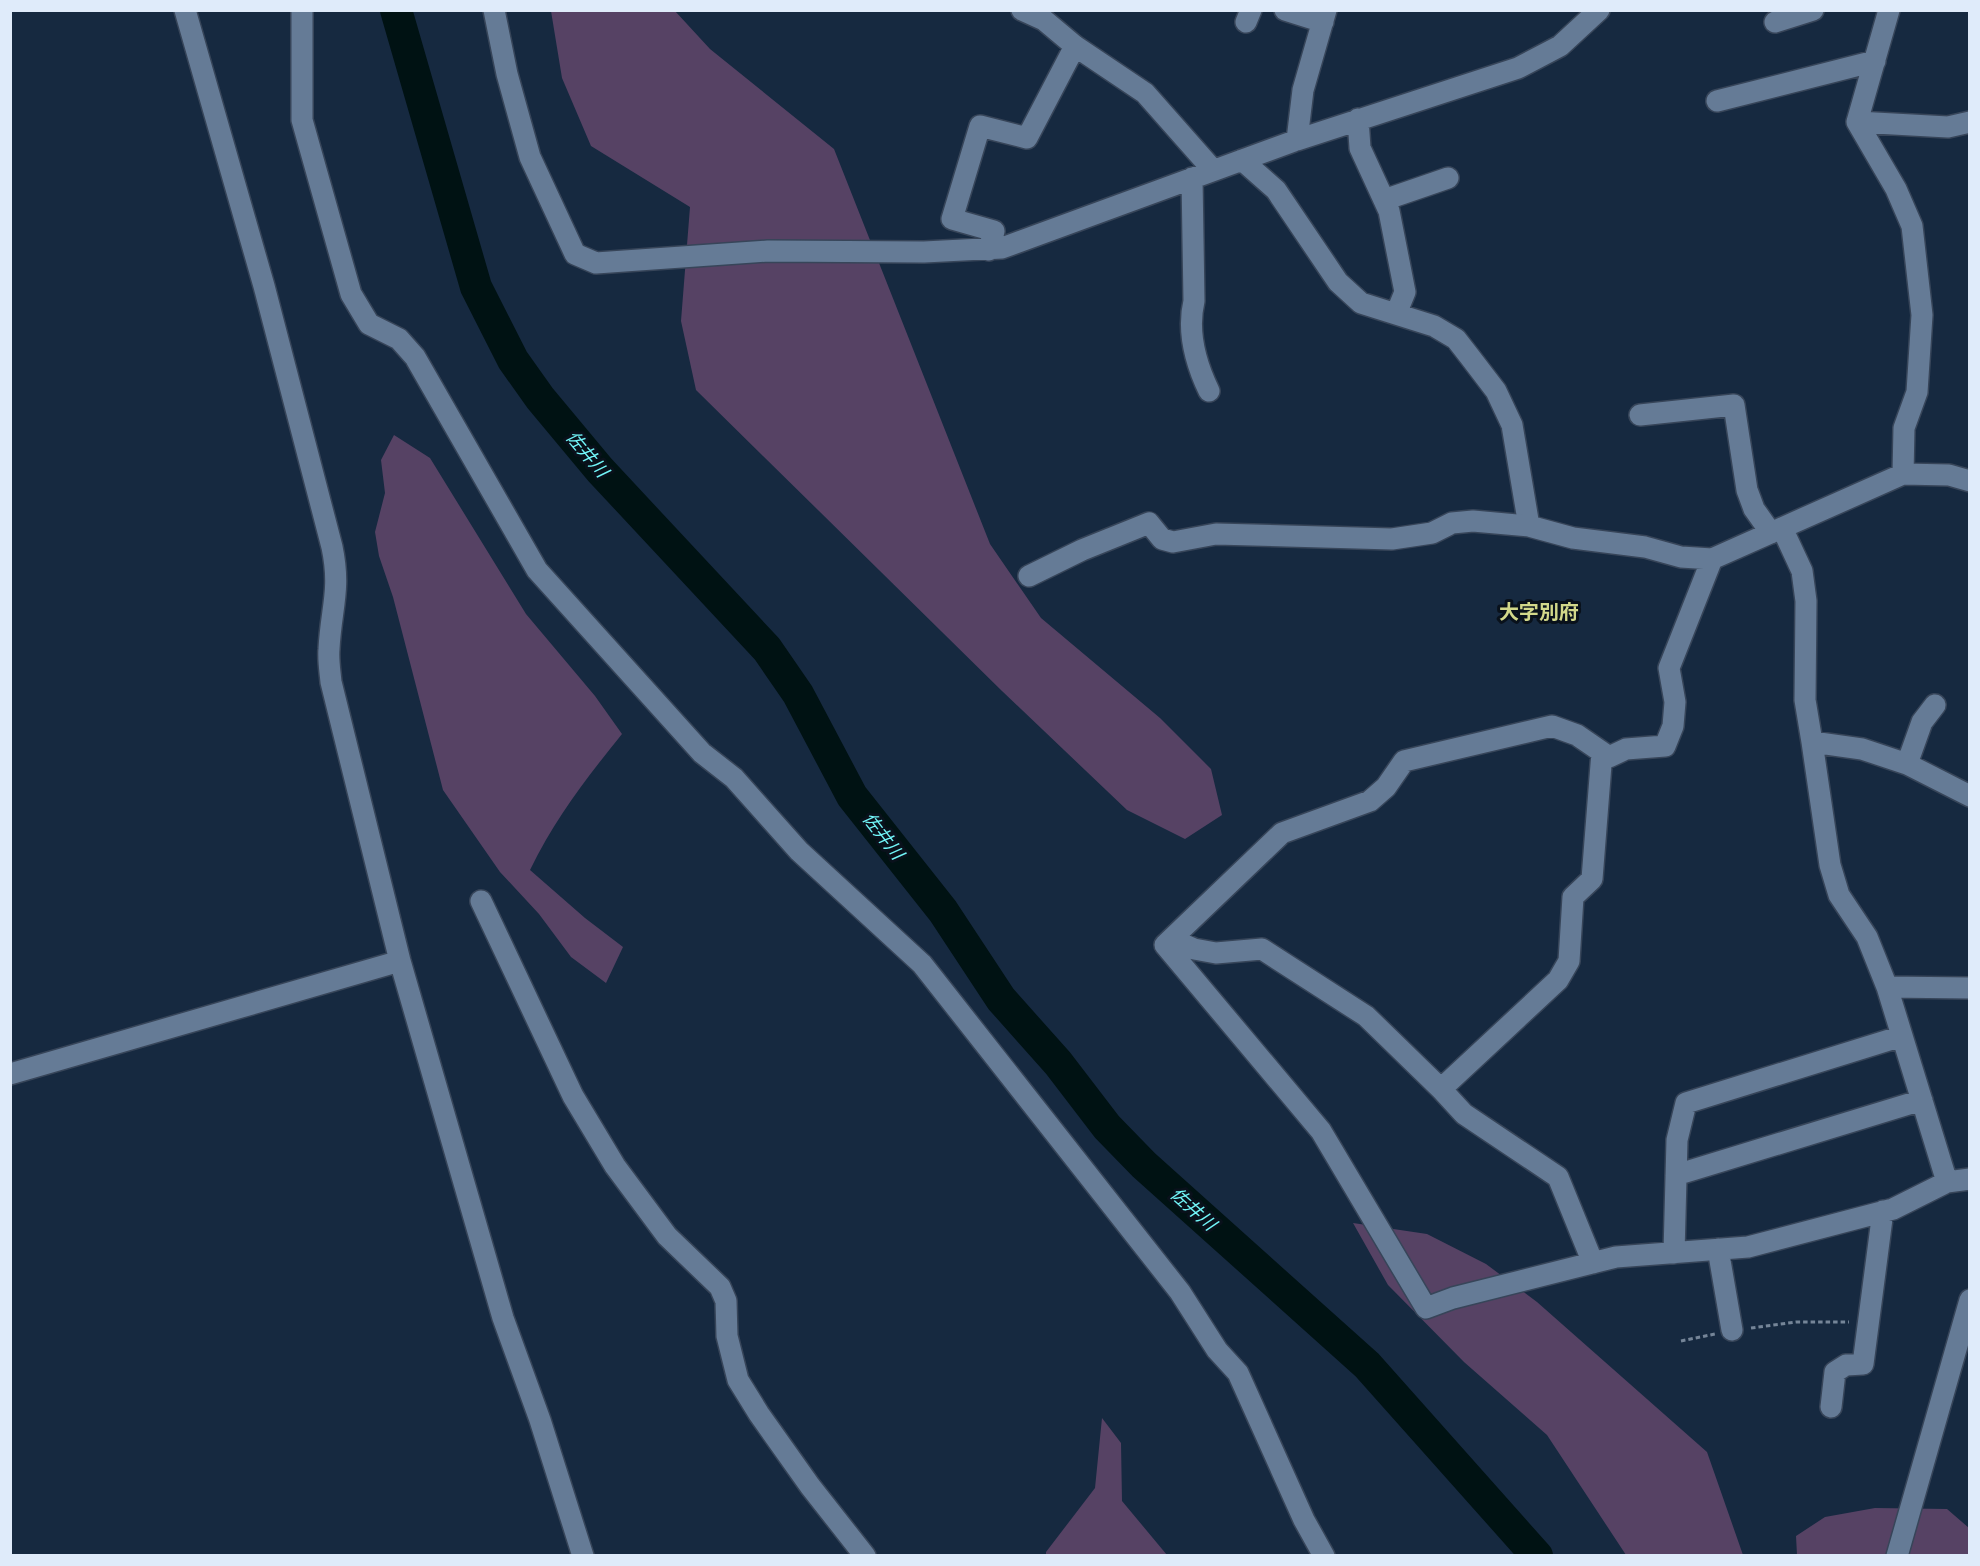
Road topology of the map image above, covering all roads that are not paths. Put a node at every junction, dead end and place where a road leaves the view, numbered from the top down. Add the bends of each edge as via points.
1 (185, 10) edge
2 (302, 10) edge
3 (494, 10) edge
4 (1022, 10) edge
5 (1285, 10) edge
6 (1599, 10) edge
7 (1813, 10) edge
8 (1889, 10) edge
9 (1324, 16) edge
10 (1775, 22) dead end
11 (1075, 46) junction
12 (1875, 61) junction
13 (1717, 101) dead end
14 (1358, 119) junction
15 (1970, 122) edge
16 (1857, 123) junction
17 (1298, 140) junction
18 (1242, 160) junction
19 (1213, 170) junction
20 (1192, 178) junction
21 (1449, 178) dead end
22 (1384, 200) junction
23 (989, 250) junction
24 (1396, 314) junction
25 (1209, 391) dead end
26 (1640, 415) dead end
27 (1903, 474) junction
28 (1970, 481) edge
29 (1529, 526) junction
30 (1776, 530) junction
31 (1712, 559) junction
32 (1029, 576) dead end
33 (1935, 705) dead end
34 (1812, 742) junction
35 (1602, 752) junction
36 (1907, 764) junction
37 (1970, 795) edge
38 (482, 901) dead end
39 (1172, 939) junction
40 (400, 961) junction
41 (1887, 987) junction
42 (1970, 988) edge
43 (1902, 1036) junction
44 (10, 1074) edge
45 (1440, 1089) junction
46 (1922, 1100) junction
47 (1676, 1174) junction
48 (1970, 1179) edge
49 (1947, 1182) junction
50 (1882, 1211) junction
51 (1718, 1249) junction
52 (1674, 1253) junction
53 (1593, 1263) junction
54 (1970, 1300) edge
55 (1732, 1330) road end
56 (1831, 1407) dead end
57 (583, 1556) edge
58 (865, 1556) edge
59 (1324, 1556) edge
60 (1898, 1556) edge

1 - 40 street via 264,286 332,547 337,580 328,650 331,682
2 - 59 street via 302,120 351,294 369,324 399,339 415,357 537,570 702,753 734,778 799,852 922,964 1180,1292 1217,1350 1238,1373
3 - 23 street via 530,157 571,249 587,262 768,250
4 - 11 street via 1044,20
5 - 9 street
6 - 14 street via 1574,36 1532,63
7 - 10 street
8 - 12 street
9 - 17 street via 1303,90
11 - 19 street via 1145,93
11 - 23 street via 1027,138 980,126 952,219 994,231
12 - 13 street
12 - 16 street
14 - 17 street
14 - 22 street via 1360,148
15 - 16 street via 1948,127
16 - 27 street via 1896,189 1912,226 1922,315 1917,392 1904,428
17 - 18 street
18 - 19 street
18 - 24 street via 1276,190 1338,282 1361,303
19 - 20 street
20 - 23 street via 1036,238
20 - 25 street via 1194,301 1190,320 1201,373
21 - 22 street
22 - 24 street via 1405,292
24 - 29 street via 1434,326 1456,339 1496,391 1512,425
26 - 30 street via 1734,405 1747,490 1754,509
27 - 28 street via 1949,475
27 - 30 street
29 - 31 street via 1573,538
29 - 32 street via 1473,521 1392,539 1216,534 1173,542 1162,539 1149,523
30 - 31 street
30 - 34 street via 1802,571 1806,601 1804,700
31 - 35 street via 1669,668 1675,702 1673,726 1665,746 1626,748 1609,757
33 - 36 street via 1922,722
34 - 36 street via 1862,749
34 - 41 street via 1830,865 1839,896 1867,937
35 - 39 street via 1577,735 1552,726 1404,761 1386,787 1370,801 1282,832
35 - 45 street via 1592,879 1573,897 1569,961 1558,980
36 - 37 street
38 - 58 street via 573,1096 615,1166 667,1236 720,1287 726,1300 727,1336 738,1380 810,1486
39 - 45 street via 1216,953 1262,949 1366,1016
39 - 53 street via 1165,945 1321,1131 1426,1308
40 - 44 street
40 - 57 street via 503,1318
41 - 42 street
41 - 43 street
43 - 46 street
43 - 47 street via 1686,1103 1677,1140
45 - 53 street via 1464,1114 1558,1177
46 - 47 street
46 - 49 street
47 - 52 street
48 - 49 street
49 - 50 street
50 - 51 street via 1748,1247
50 - 56 street via 1863,1364 1846,1365 1835,1372
51 - 52 street
51 - 55 street
52 - 53 street via 1616,1257
54 - 60 street

